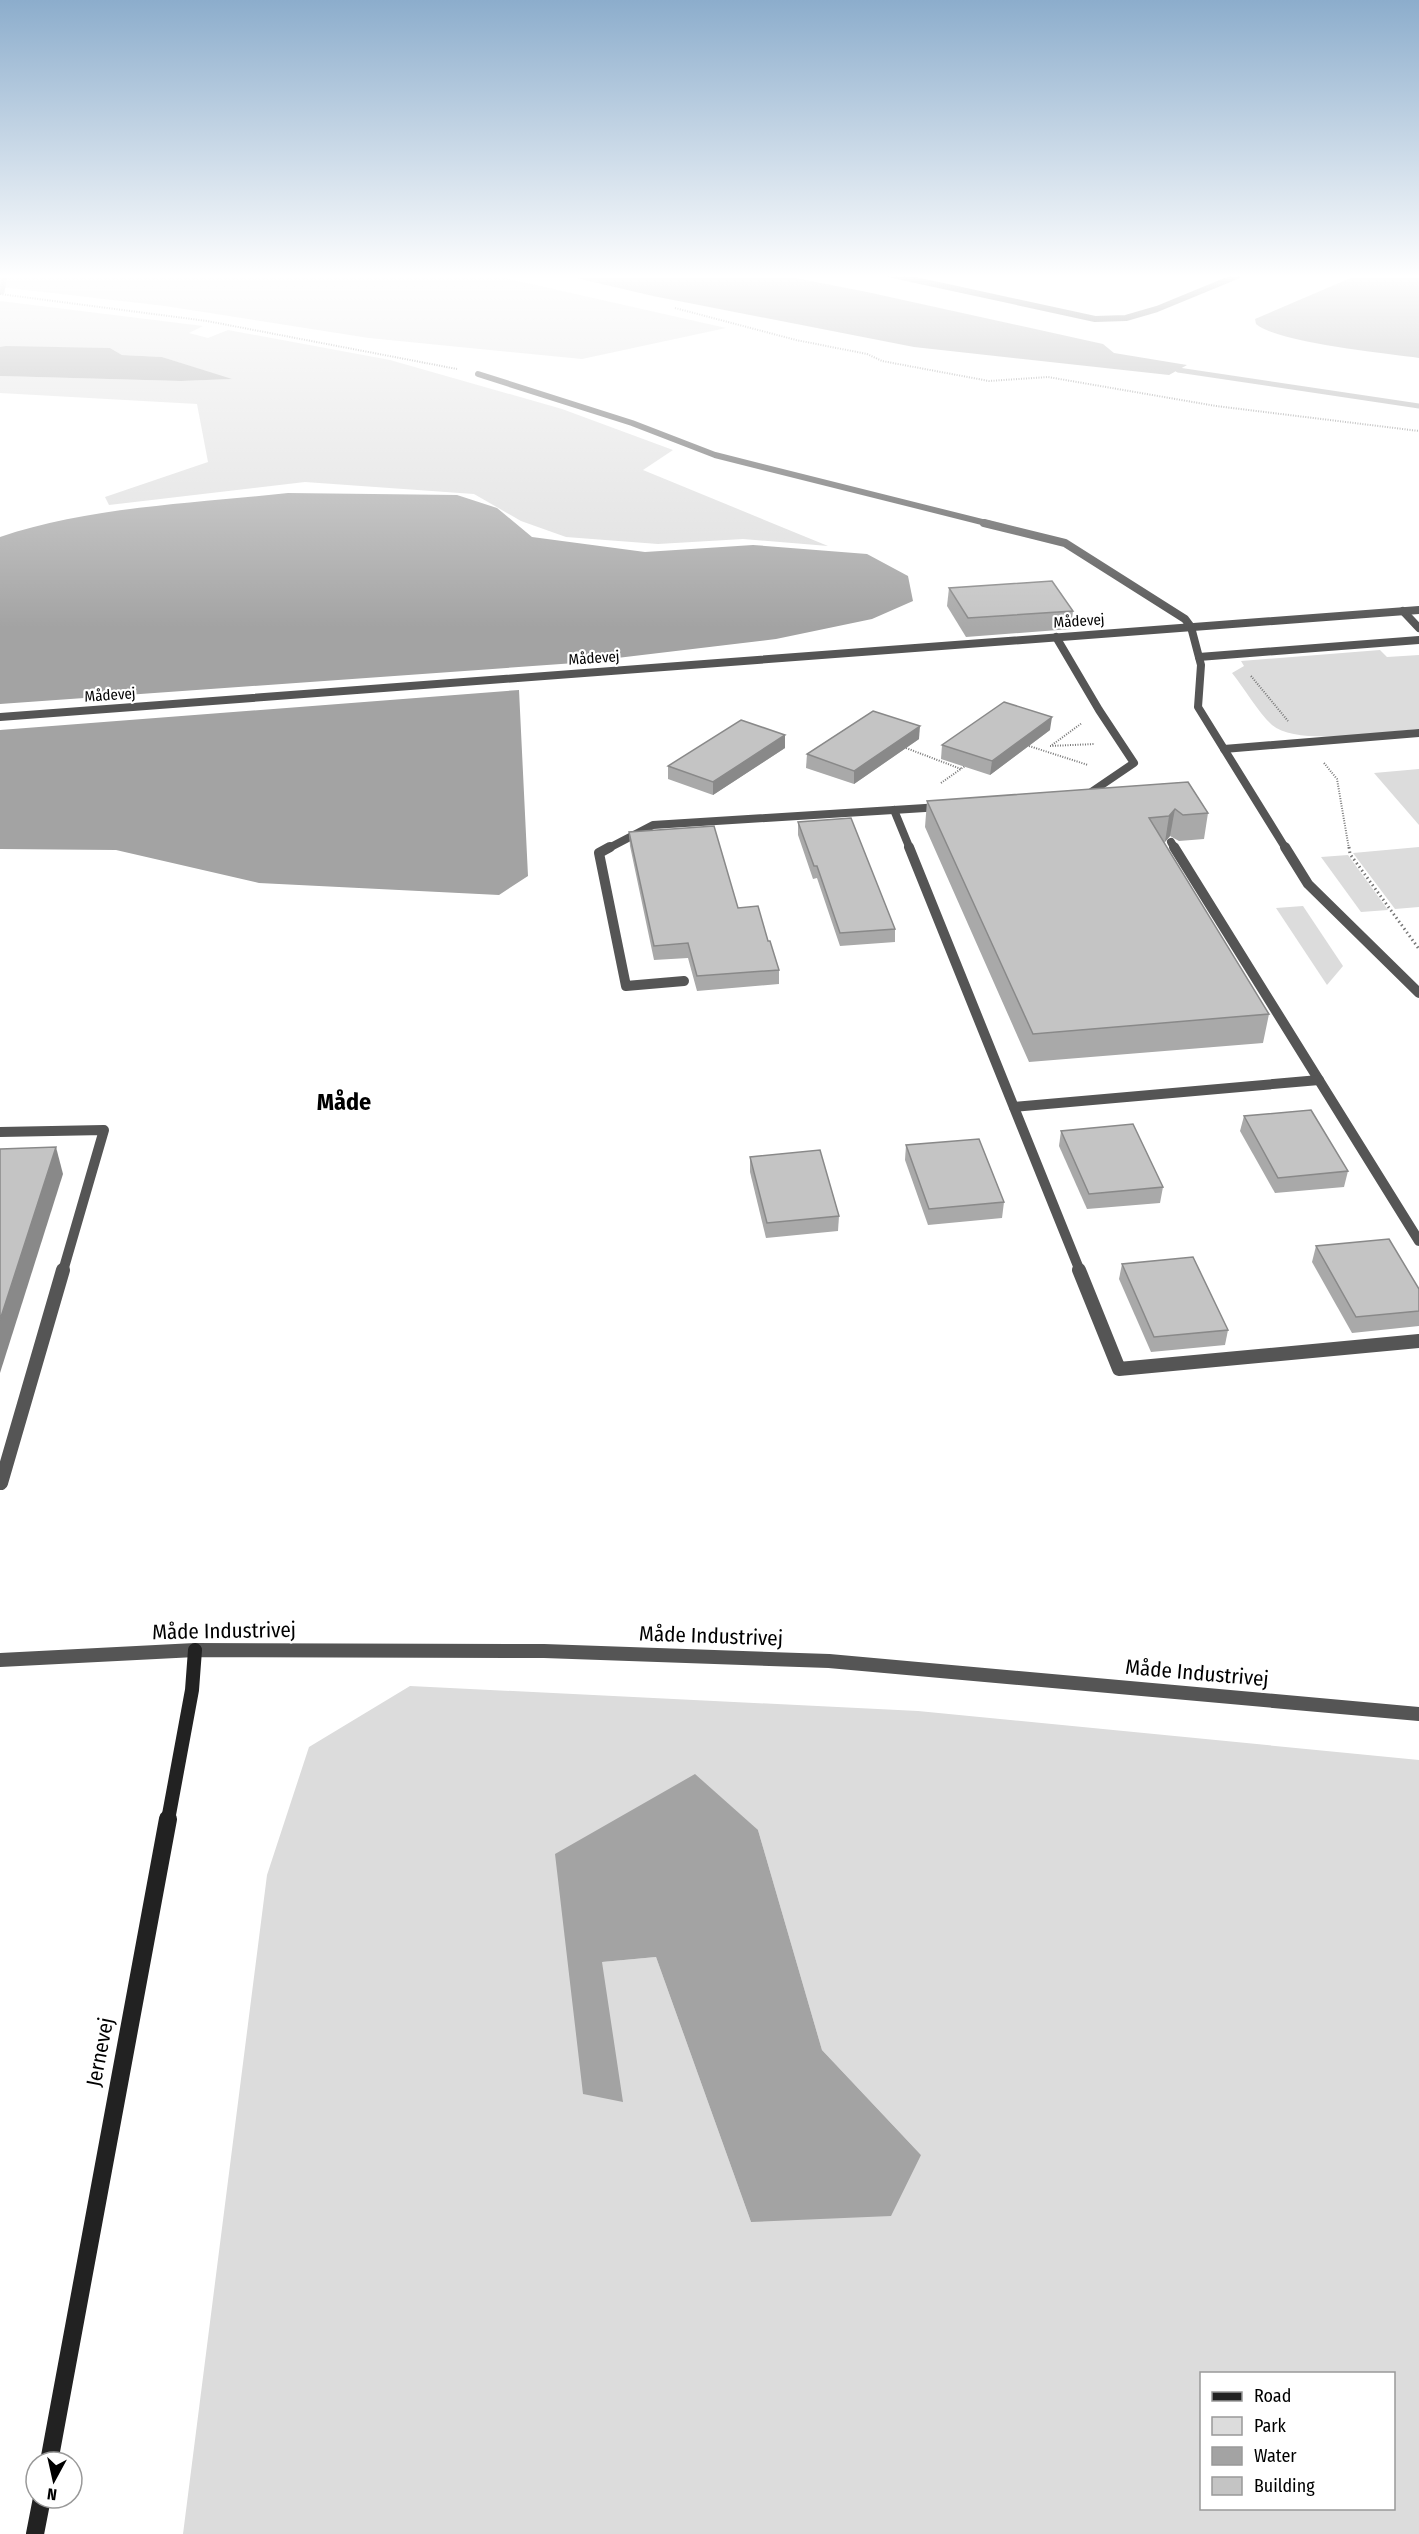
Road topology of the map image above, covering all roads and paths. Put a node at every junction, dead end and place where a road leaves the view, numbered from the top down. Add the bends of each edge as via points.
1 (535, 392) edge
2 (1133, 392) edge
3 (1419, 431) edge
4 (1419, 610) edge
5 (1402, 611) junction
6 (1191, 627) junction
7 (1419, 628) edge
8 (1056, 637) junction
9 (1419, 639) edge
10 (1199, 657) junction
11 (1254, 670) dead end
12 (1099, 710) junction
13 (0, 717) edge
14 (1419, 734) edge
15 (1120, 742) junction
16 (1306, 742) junction
17 (1029, 746) edge
18 (1050, 746) junction
19 (906, 748) edge
20 (1224, 749) junction
21 (1044, 751) junction
22 (962, 769) edge
23 (1118, 774) junction
24 (1073, 798) edge
25 (954, 806) edge
26 (894, 810) junction
27 (1171, 842) edge
28 (1419, 949) edge
29 (684, 981) dead end
30 (1419, 993) edge
31 (1318, 1080) junction
32 (1014, 1107) junction
33 (0, 1132) edge
34 (1419, 1241) edge
35 (1419, 1341) edge
36 (1, 1483) edge
37 (195, 1650) junction
38 (0, 1660) edge
39 (1419, 1714) edge
40 (50, 2450) edge
41 (40, 2510) edge
42 (35, 2534) edge

1 - 6 street via 715,455 1065,543 1185,618
2 - 3 path
4 - 5 street, Mådevej
5 - 6 street, Mådevej
5 - 7 street
6 - 8 street, Mådevej
6 - 10 street
8 - 12 street
8 - 13 street, Mådevej
9 - 10 street
10 - 20 street via 1198,707
11 - 16 path via 1249,674
12 - 15 street
12 - 18 path
14 - 16 street
15 - 18 path
15 - 23 street via 1134,763
16 - 20 street
16 - 28 path via 1337,779 1350,854
17 - 21 path
18 - 21 path
19 - 22 path
20 - 30 street via 1308,884
21 - 23 path
23 - 24 street via 1085,797
25 - 26 street
26 - 29 street via 653,825 599,852 626,986
26 - 32 street
27 - 31 street
31 - 32 street
31 - 34 street
32 - 35 street via 1119,1369
33 - 36 street via 104,1130
37 - 38 street, Måde Industrivej
37 - 39 street, Måde Industrivej via 544,1651 829,1661
37 - 40 street, Jernevej via 192,1690
41 - 42 street

